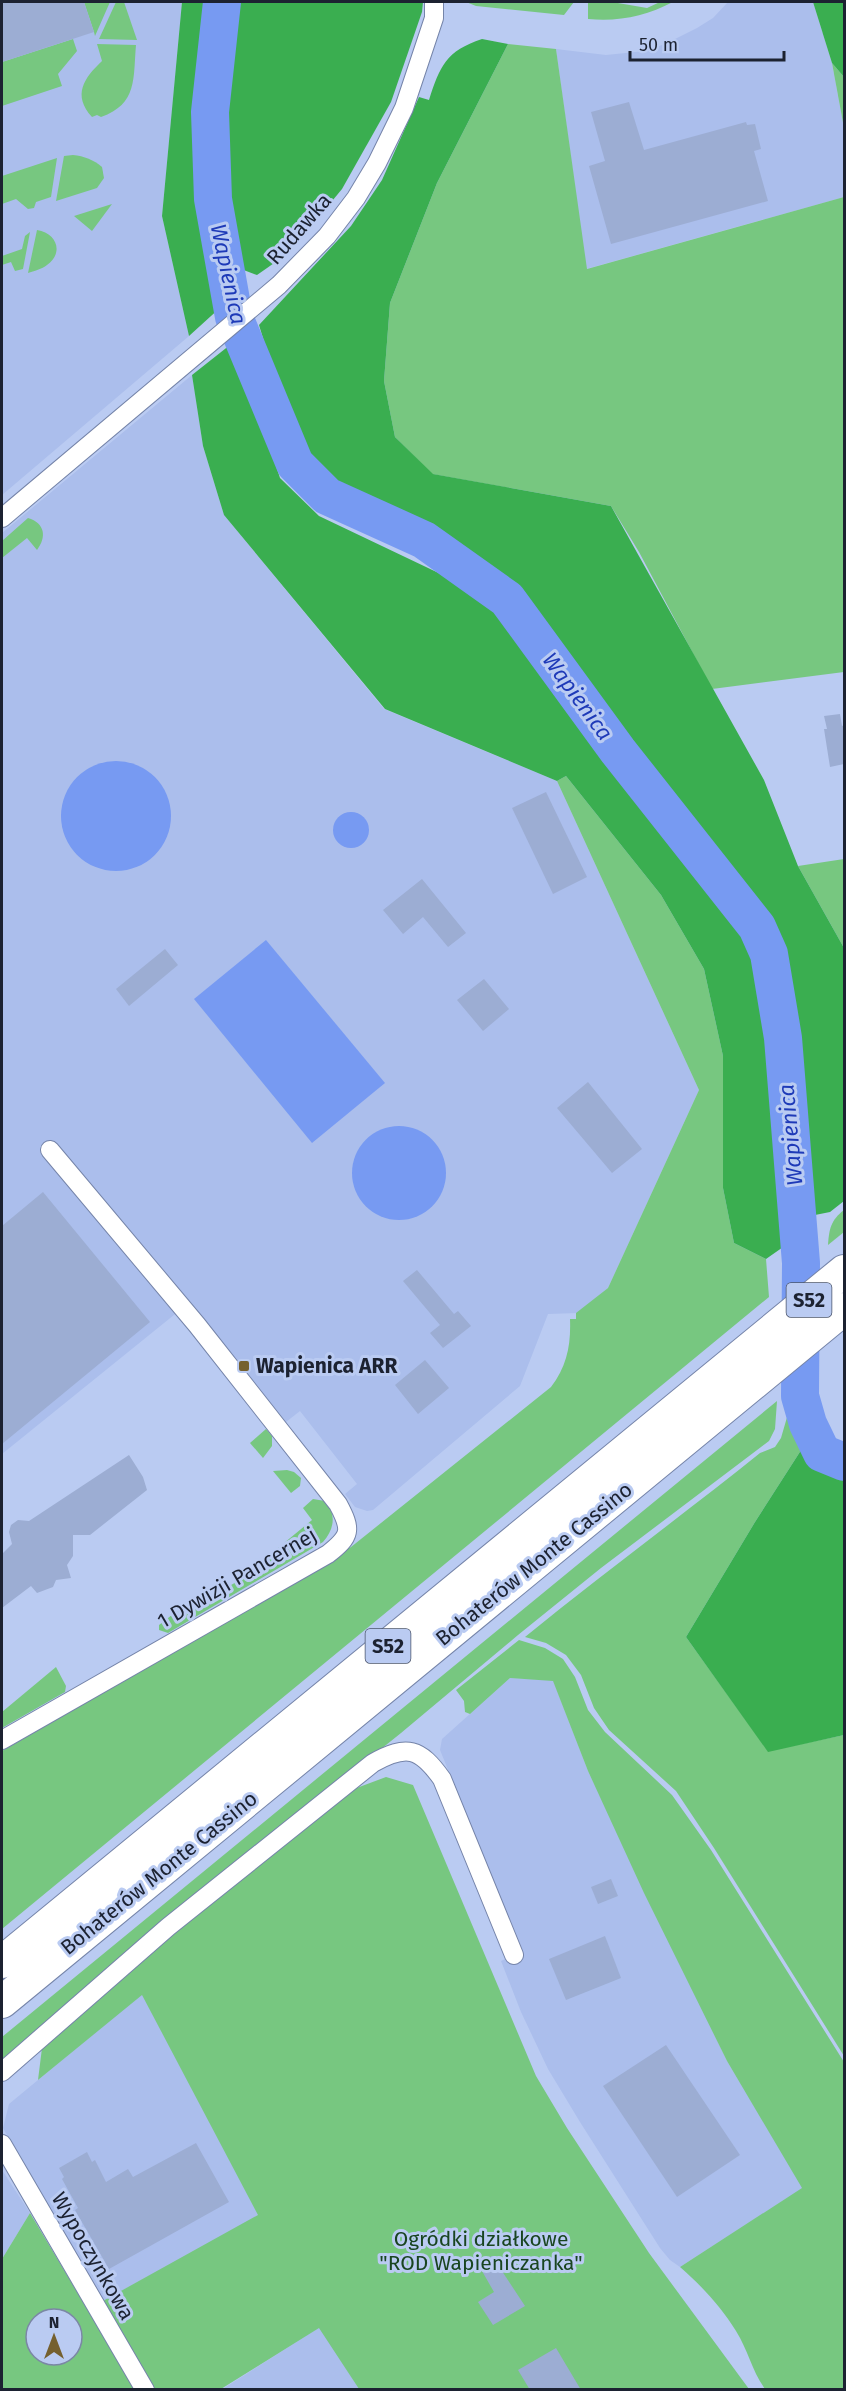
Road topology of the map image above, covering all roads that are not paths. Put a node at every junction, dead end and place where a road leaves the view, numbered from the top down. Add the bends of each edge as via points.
1 (434, 2) edge
2 (2, 518) edge
3 (50, 1150) dead end
4 (844, 1271) edge
5 (841, 1313) edge
6 (2, 1740) edge
7 (514, 1955) dead end
8 (2, 1962) edge
9 (2, 2002) edge
10 (2, 2072) edge
11 (2, 2144) edge
12 (145, 2390) edge

1 - 2 street, Rudawka via 434,18 411,88 377,163 327,236 279,285
3 - 6 street, 1 Dywizji Pancernej via 338,1504 348,1530 341,1544 328,1554
4 - 8 highway, Bohaterów Monte Cassino / S52
5 - 9 highway, Bohaterów Monte Cassino / S52
7 - 10 street via 442,1779 428,1760 411,1751 392,1753 373,1763 168,1927
11 - 12 street, Wypoczynkowa

